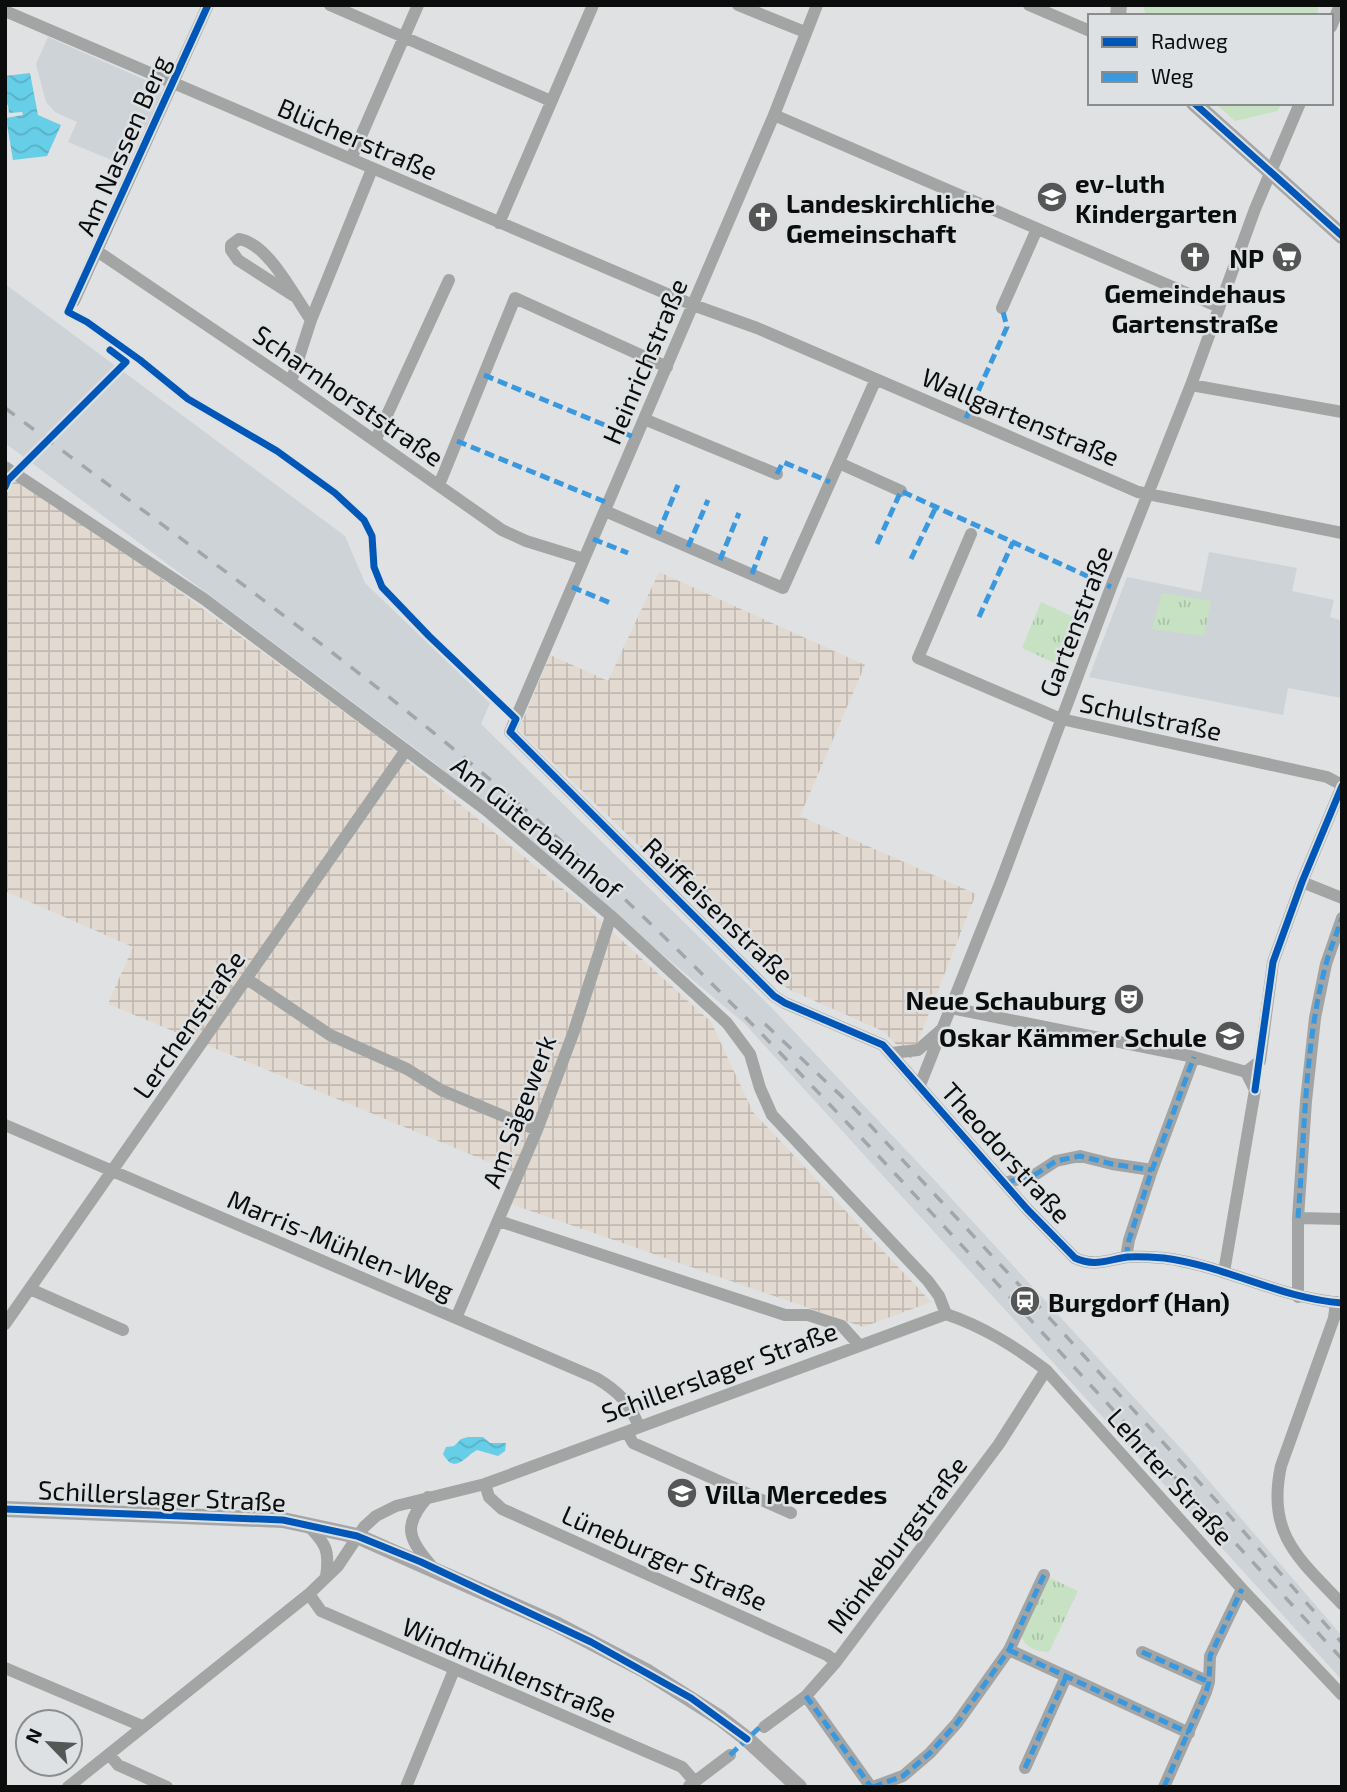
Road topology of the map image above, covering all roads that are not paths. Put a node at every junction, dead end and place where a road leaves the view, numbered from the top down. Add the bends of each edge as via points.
1 (208, 5) edge
2 (330, 5) edge
3 (418, 5) edge
4 (593, 5) edge
5 (738, 5) edge
6 (817, 5) edge
7 (1029, 5) edge
8 (1340, 5) edge
9 (5, 10) edge
10 (1333, 22) edge
11 (1088, 30) edge
12 (805, 33) junction
13 (405, 37) junction
14 (172, 83) junction
15 (551, 101) junction
16 (1196, 105) edge
17 (1299, 105) edge
18 (774, 115) junction
19 (351, 159) junction
20 (372, 169) junction
21 (1272, 173) junction
22 (499, 223) junction
23 (1037, 229) junction
24 (1342, 236) edge
25 (97, 251) junction
26 (449, 280) dead end
27 (294, 296) junction
28 (74, 301) dead end
29 (693, 305) junction
30 (1219, 307) junction
31 (1002, 308) dead end
32 (311, 320) junction
33 (667, 367) junction
34 (876, 379) junction
35 (291, 382) junction
36 (1191, 385) junction
37 (1342, 412) edge
38 (644, 419) junction
39 (375, 441) junction
40 (839, 463) junction
41 (5, 467) edge
42 (777, 474) dead end
43 (439, 485) junction
44 (901, 491) dead end
45 (1149, 494) junction
46 (605, 511) junction
47 (1342, 533) edge
48 (971, 534) dead end
49 (584, 559) junction
50 (1061, 719) junction
51 (510, 732) joint
52 (406, 750) junction
53 (1342, 786) edge
54 (1302, 882) junction
55 (1342, 898) edge
56 (611, 916) junction
57 (1342, 918) edge
58 (247, 979) junction
59 (951, 1008) junction
60 (942, 1030) junction
61 (892, 1053) junction
62 (1194, 1057) junction
63 (1246, 1072) junction
64 (920, 1085) junction
65 (7, 1129) edge
66 (537, 1130) junction
67 (1152, 1170) junction
68 (113, 1171) junction
69 (1005, 1183) junction
70 (1298, 1218) junction
71 (1342, 1219) edge
72 (499, 1221) junction
73 (1126, 1257) junction
74 (1224, 1272) junction
75 (30, 1289) junction
76 (1298, 1297) junction
77 (1339, 1303) edge
78 (946, 1314) junction
79 (456, 1318) junction
80 (5, 1324) edge
81 (123, 1331) dead end
82 (859, 1345) junction
83 (1045, 1370) junction
84 (633, 1429) junction
85 (485, 1484) junction
86 (428, 1496) junction
87 (5, 1509) edge
88 (790, 1513) dead end
89 (307, 1524) junction
90 (357, 1536) junction
91 (434, 1569) junction
92 (1045, 1575) dead end
93 (326, 1577) junction
94 (1242, 1589) junction
95 (309, 1594) junction
96 (1342, 1604) edge
97 (1009, 1650) junction
98 (1142, 1652) dead end
99 (836, 1662) junction
100 (5, 1668) edge
101 (454, 1670) junction
102 (1066, 1677) junction
103 (1209, 1682) junction
104 (1342, 1695) edge
105 (806, 1696) junction
106 (142, 1726) junction
107 (764, 1727) dead end
108 (1189, 1733) junction
109 (109, 1754) junction
110 (730, 1755) dead end
111 (1025, 1768) dead end
112 (692, 1784) edge
113 (68, 1787) edge
114 (167, 1787) edge
115 (406, 1787) edge
116 (799, 1787) edge
117 (872, 1787) edge
118 (1164, 1787) edge

1 - 14 street, Am Nassen Berg
2 - 13 street
3 - 13 street
4 - 15 street
5 - 12 street
6 - 12 street, Heinrichstraße
7 - 11 street
8 - 10 street
9 - 14 street, Blücherstraße
12 - 18 street, Heinrichstraße
13 - 15 street
13 - 19 street
14 - 19 street, Blücherstraße
14 - 25 street, Am Nassen Berg
15 - 22 street
16 - 21 main road
17 - 21 street, Gartenstraße
18 - 23 street
18 - 29 street, Heinrichstraße
19 - 20 street, Blücherstraße
20 - 22 street, Blücherstraße
20 - 32 street
21 - 24 main road
21 - 30 street, Gartenstraße
22 - 29 street, Blücherstraße
23 - 30 street
23 - 31 street
25 - 28 street, Am Nassen Berg
25 - 35 street, Scharnhorststraße
26 - 39 street
27 - 27 street via 279,270 255,246 239,239 231,245 238,260
27 - 32 street
29 - 33 street, Heinrichstraße
29 - 34 street, Wallgartenstraße
30 - 36 street, Gartenstraße
32 - 35 street
33 - 38 street, Heinrichstraße
33 - 43 street via 516,298
34 - 40 street
34 - 45 street, Wallgartenstraße
35 - 39 street, Scharnhorststraße
36 - 37 street
36 - 45 street, Gartenstraße
38 - 42 street
38 - 46 street, Heinrichstraße
39 - 43 street, Scharnhorststraße
40 - 44 street
40 - 46 street via 783,588
41 - 52 street, Am Güterbahnhof via 204,599
43 - 49 street, Scharnhorststraße via 502,530
45 - 47 street, Wallgartenstraße
45 - 50 street, Gartenstraße
46 - 49 street, Heinrichstraße
48 - 50 street, Schulstraße via 918,658
49 - 51 street, Heinrichstraße
50 - 53 street, Schulstraße via 1327,777
50 - 59 street, Gartenstraße
51 - 61 street, Raiffeisenstraße via 774,996 872,1038
52 - 56 street, Am Güterbahnhof via 486,810
52 - 58 street, Lerchenstraße
53 - 54 street
54 - 55 street
54 - 63 street via 1273,962 1260,1060
56 - 66 street, Am Sägewerk
56 - 78 street, Am Güterbahnhof via 727,1023 750,1054 772,1115 928,1281
57 - 70 street via 1315,1018
58 - 66 street via 330,1035 407,1069 441,1090
58 - 68 street, Lerchenstraße
59 - 60 street, Gartenstraße
59 - 62 street
60 - 61 street via 918,1050
60 - 64 street, Gartenstraße
61 - 64 street, Raiffeisenstraße
62 - 63 street
62 - 67 street
63 - 74 street via 1255,1090
64 - 69 street, Theodorstraße
65 - 68 street, Marris-Mühlen-Weg
66 - 72 street, Am Sägewerk
67 - 69 street via 1080,1156
67 - 73 street
68 - 75 street, Lerchenstraße
68 - 79 street, Marris-Mühlen-Weg
69 - 73 street, Theodorstraße via 1074,1258 1090,1264
70 - 71 street
70 - 76 street
72 - 79 street, Am Sägewerk
72 - 82 street via 785,1315 808,1315 842,1326
73 - 74 street, Theodorstraße via 1185,1261
74 - 76 street, Theodorstraße
75 - 80 street, Lerchenstraße
75 - 81 street
76 - 77 street, Theodorstraße
77 - 96 street via 1280,1466 1276,1506 1289,1545
78 - 82 street, Schillerslager Straße
78 - 83 street, Lehrter Straße via 976,1324
79 - 84 street, Marris-Mühlen-Weg via 611,1387 632,1408
82 - 84 street, Schillerslager Straße
83 - 94 street, Lehrter Straße
83 - 99 street, Mönkeburgstraße via 999,1444
84 - 85 street, Schillerslager Straße
84 - 88 street via 633,1443
85 - 86 street, Schillerslager Straße
85 - 99 street, Lüneburger Straße via 489,1497 502,1508
86 - 90 street, Schillerslager Straße via 376,1516
86 - 91 street via 410,1530 411,1540
87 - 89 main road, Schillerslager Straße
89 - 90 main road, Schillerslager Straße
89 - 93 street via 326,1547
90 - 91 main road
90 - 93 street
91 - 116 main road via 646,1671 720,1718
92 - 97 street
93 - 95 street
94 - 103 street via 1210,1656
94 - 104 street, Lehrter Straße
95 - 101 street, Windmühlenstraße via 321,1611
95 - 106 street
97 - 102 street
97 - 117 street via 930,1753 903,1776
98 - 103 street
99 - 105 street, Mönkeburgstraße
100 - 106 street
101 - 112 street, Windmühlenstraße via 682,1767
101 - 115 street
102 - 108 street
102 - 111 street
103 - 108 street
105 - 107 street, Mönkeburgstraße
105 - 117 street
106 - 109 street
108 - 118 street
109 - 113 street
109 - 114 street via 118,1765
110 - 112 street

